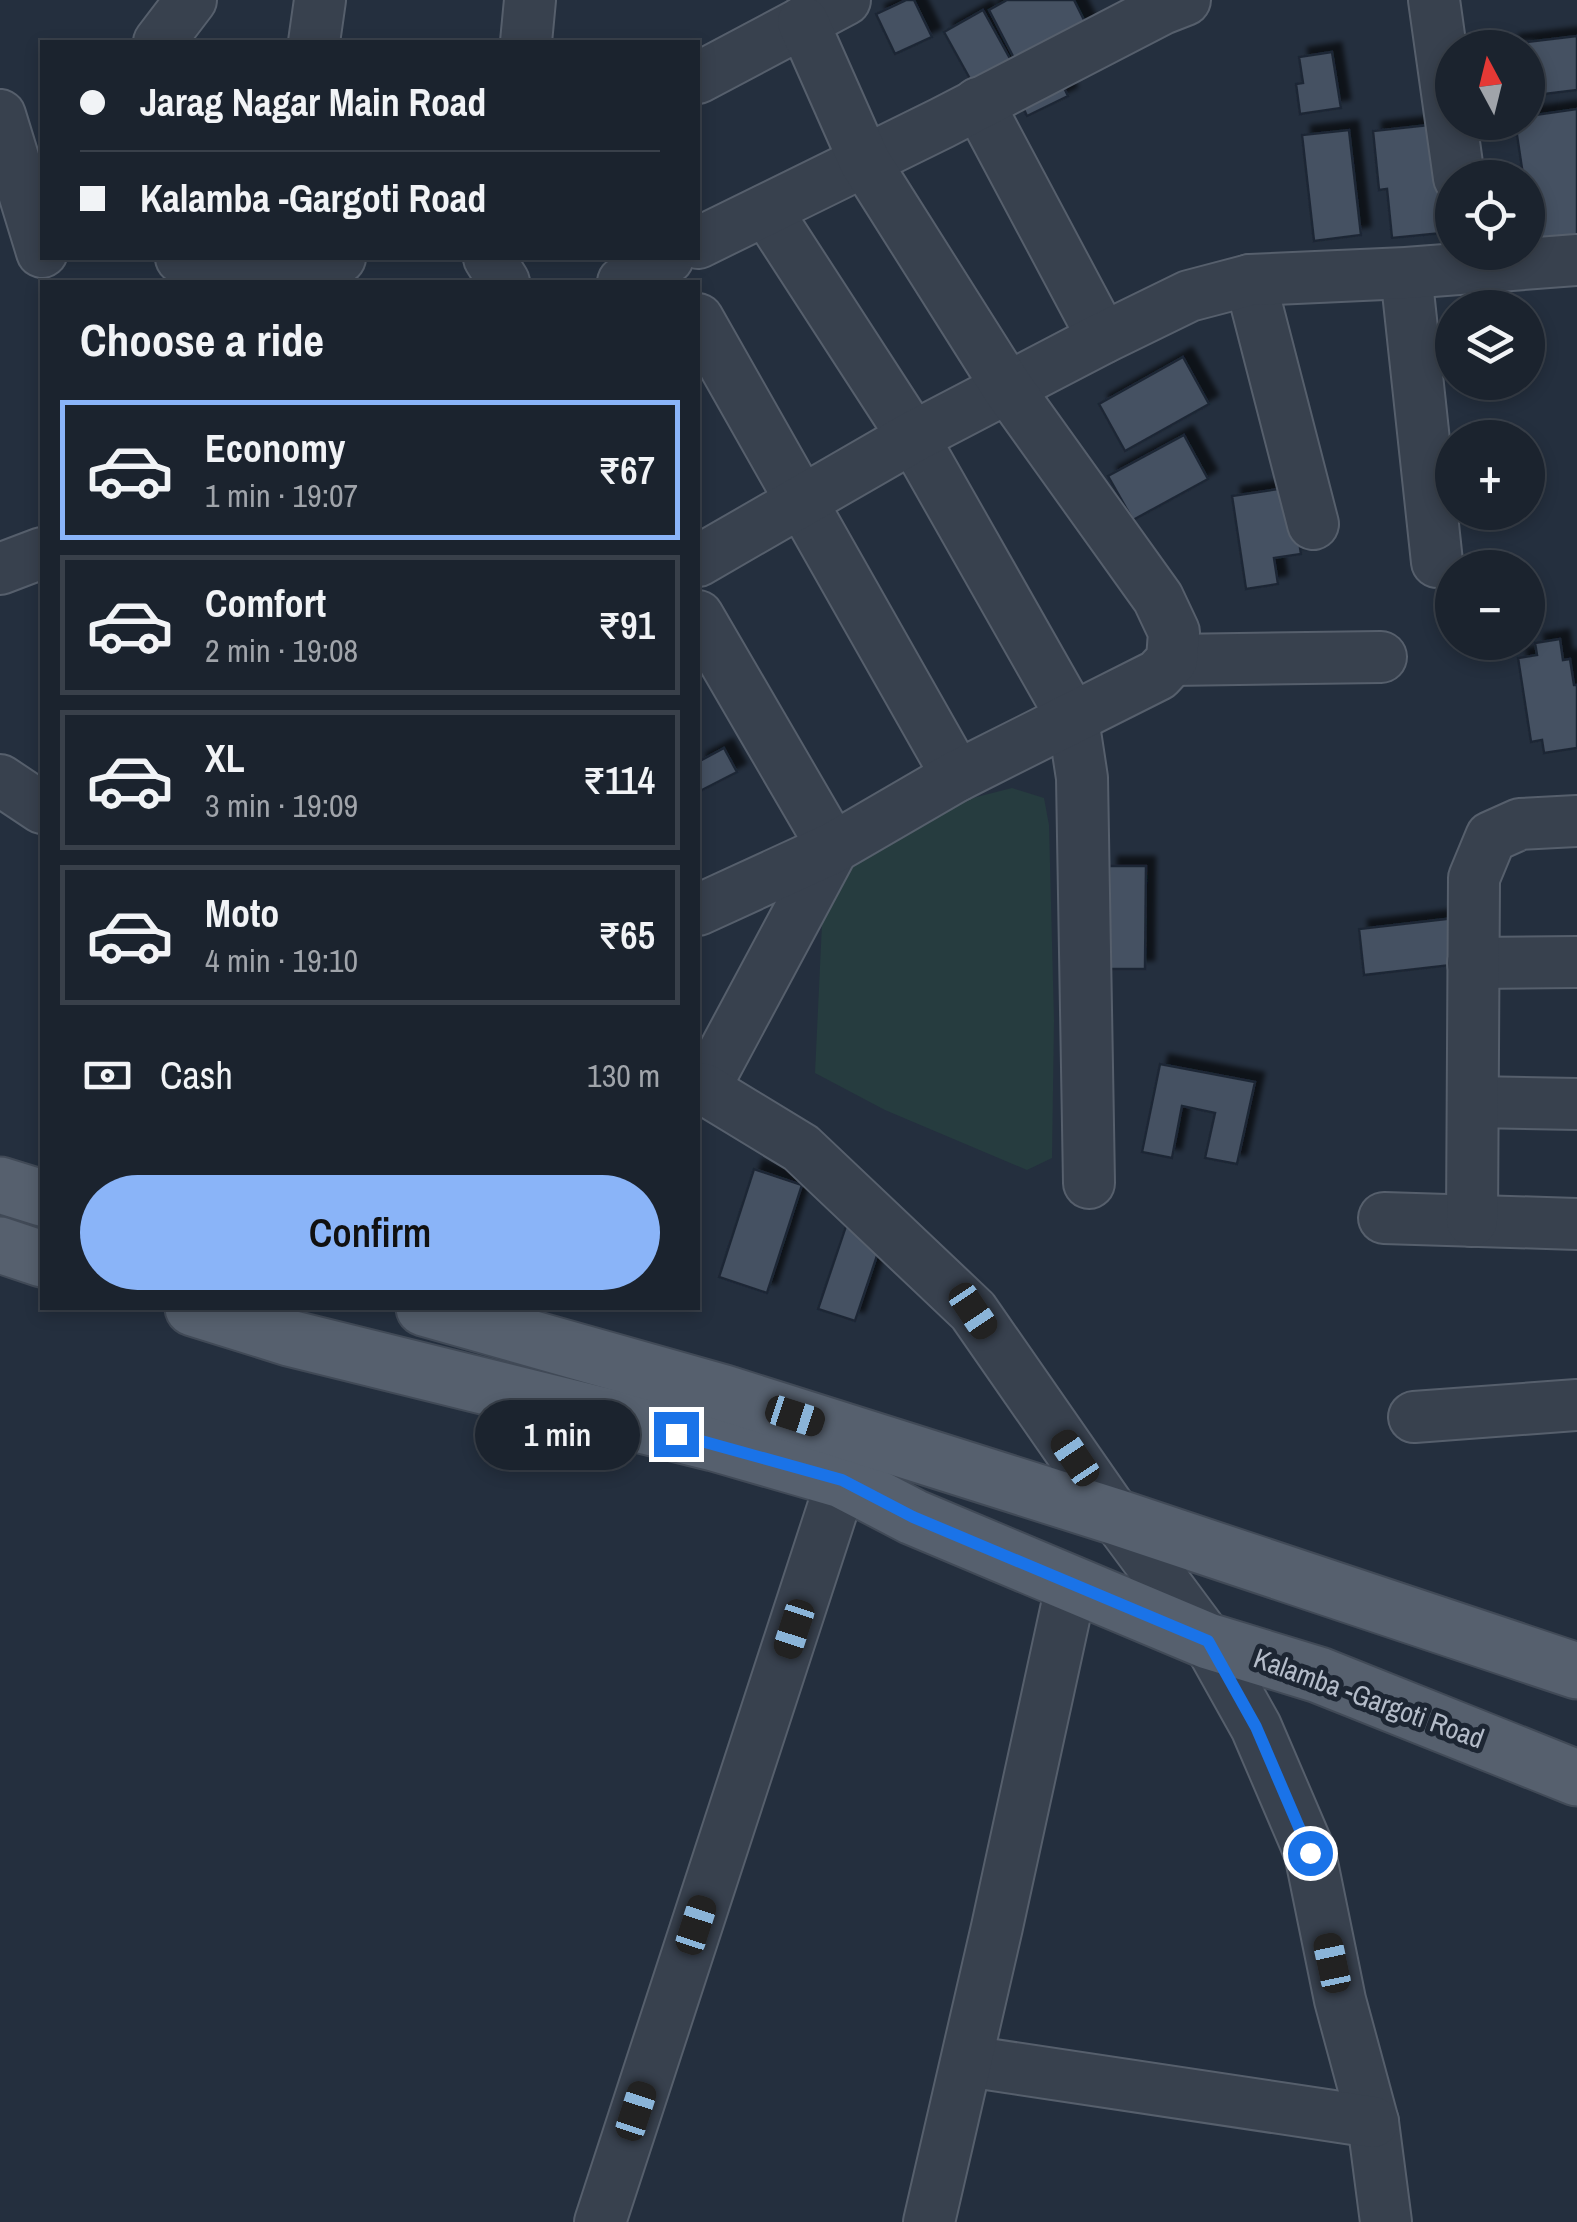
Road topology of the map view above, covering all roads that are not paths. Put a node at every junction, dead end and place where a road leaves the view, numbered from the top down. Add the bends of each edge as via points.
1 (192, 0) edge
2 (320, 0) edge
3 (530, 0) edge
4 (1185, 0) edge
5 (1434, 0) edge
6 (824, 11) edge
7 (161, 40) edge
8 (314, 40) edge
9 (526, 40) edge
10 (700, 77) edge
11 (0, 96) edge
12 (978, 103) junction
13 (40, 113) edge
14 (0, 114) edge
15 (1456, 160) edge
16 (865, 162) junction
17 (766, 210) junction
18 (40, 244) edge
19 (700, 246) edge
20 (185, 260) edge
21 (1545, 260) edge
22 (1577, 260) edge
23 (282, 263) edge
24 (341, 266) edge
25 (1435, 267) edge
26 (1406, 273) junction
27 (1250, 280) junction
28 (700, 323) edge
29 (1103, 338) junction
30 (1007, 387) junction
31 (913, 437) junction
32 (800, 500) junction
33 (1313, 524) dead end
34 (1436, 550) edge
35 (40, 555) edge
36 (700, 560) edge
37 (0, 569) edge
38 (700, 619) edge
39 (1381, 658) dead end
40 (1172, 660) junction
41 (1073, 718) junction
42 (957, 776) junction
43 (0, 780) edge
44 (40, 807) edge
45 (1577, 821) edge
46 (832, 848) junction
47 (704, 892) edge
48 (1577, 962) edge
49 (1474, 963) junction
50 (701, 1088) edge
51 (1473, 1102) junction
52 (1577, 1104) edge
53 (1090, 1183) dead end
54 (0, 1185) edge
55 (40, 1197) edge
56 (1384, 1218) dead end
57 (1472, 1221) junction
58 (1577, 1224) edge
59 (0, 1246) edge
60 (40, 1258) edge
61 (199, 1310) edge
62 (431, 1310) edge
63 (1577, 1406) edge
64 (1414, 1417) dead end
65 (842, 1480) junction
66 (1116, 1518) junction
67 (1072, 1582) junction
68 (1208, 1641) junction
69 (1577, 1671) edge
70 (1577, 1778) edge
71 (966, 2061) junction
72 (1373, 2122) junction
73 (600, 2222) edge
74 (930, 2222) edge
75 (1386, 2222) edge

1 - 7 street
2 - 8 street
3 - 9 street
4 - 12 street
5 - 15 street
6 - 10 street
6 - 16 street
11 - 13 street
12 - 16 street
12 - 29 street
14 - 18 street
16 - 17 street
16 - 30 street
17 - 19 street
17 - 31 street
20 - 23 street via 217,278
21 - 22 street
23 - 24 street
25 - 26 street
26 - 27 street
26 - 34 street
27 - 29 street via 1190,296
27 - 33 street
28 - 32 street
29 - 30 street
30 - 31 street
30 - 40 street via 1158,598 1174,632
31 - 32 street
31 - 41 street
32 - 36 street
32 - 42 street
35 - 37 street
38 - 46 street
39 - 40 street
40 - 41 street via 1158,675
41 - 42 street
41 - 53 street via 1082,778
42 - 46 street
43 - 44 street
45 - 49 street via 1520,824 1491,838 1474,878
46 - 47 street
46 - 50 street
48 - 49 street
49 - 51 street
50 - 66 street via 801,1148 973,1311
51 - 52 street
51 - 57 street
54 - 55 main road
56 - 57 street
57 - 58 street
59 - 60 main road
61 - 65 main road, Kalamba -Gargoti Road
62 - 66 main road via 724,1393
63 - 64 street
65 - 67 main road, Kalamba -Gargoti Road via 913,1517
65 - 73 street
66 - 68 street
66 - 69 main road
67 - 68 main road, Kalamba -Gargoti Road
67 - 71 street
68 - 70 main road, Kalamba -Gargoti Road via 1319,1674
68 - 72 street via 1256,1727 1310,1853
71 - 72 street
71 - 74 street
72 - 75 street

